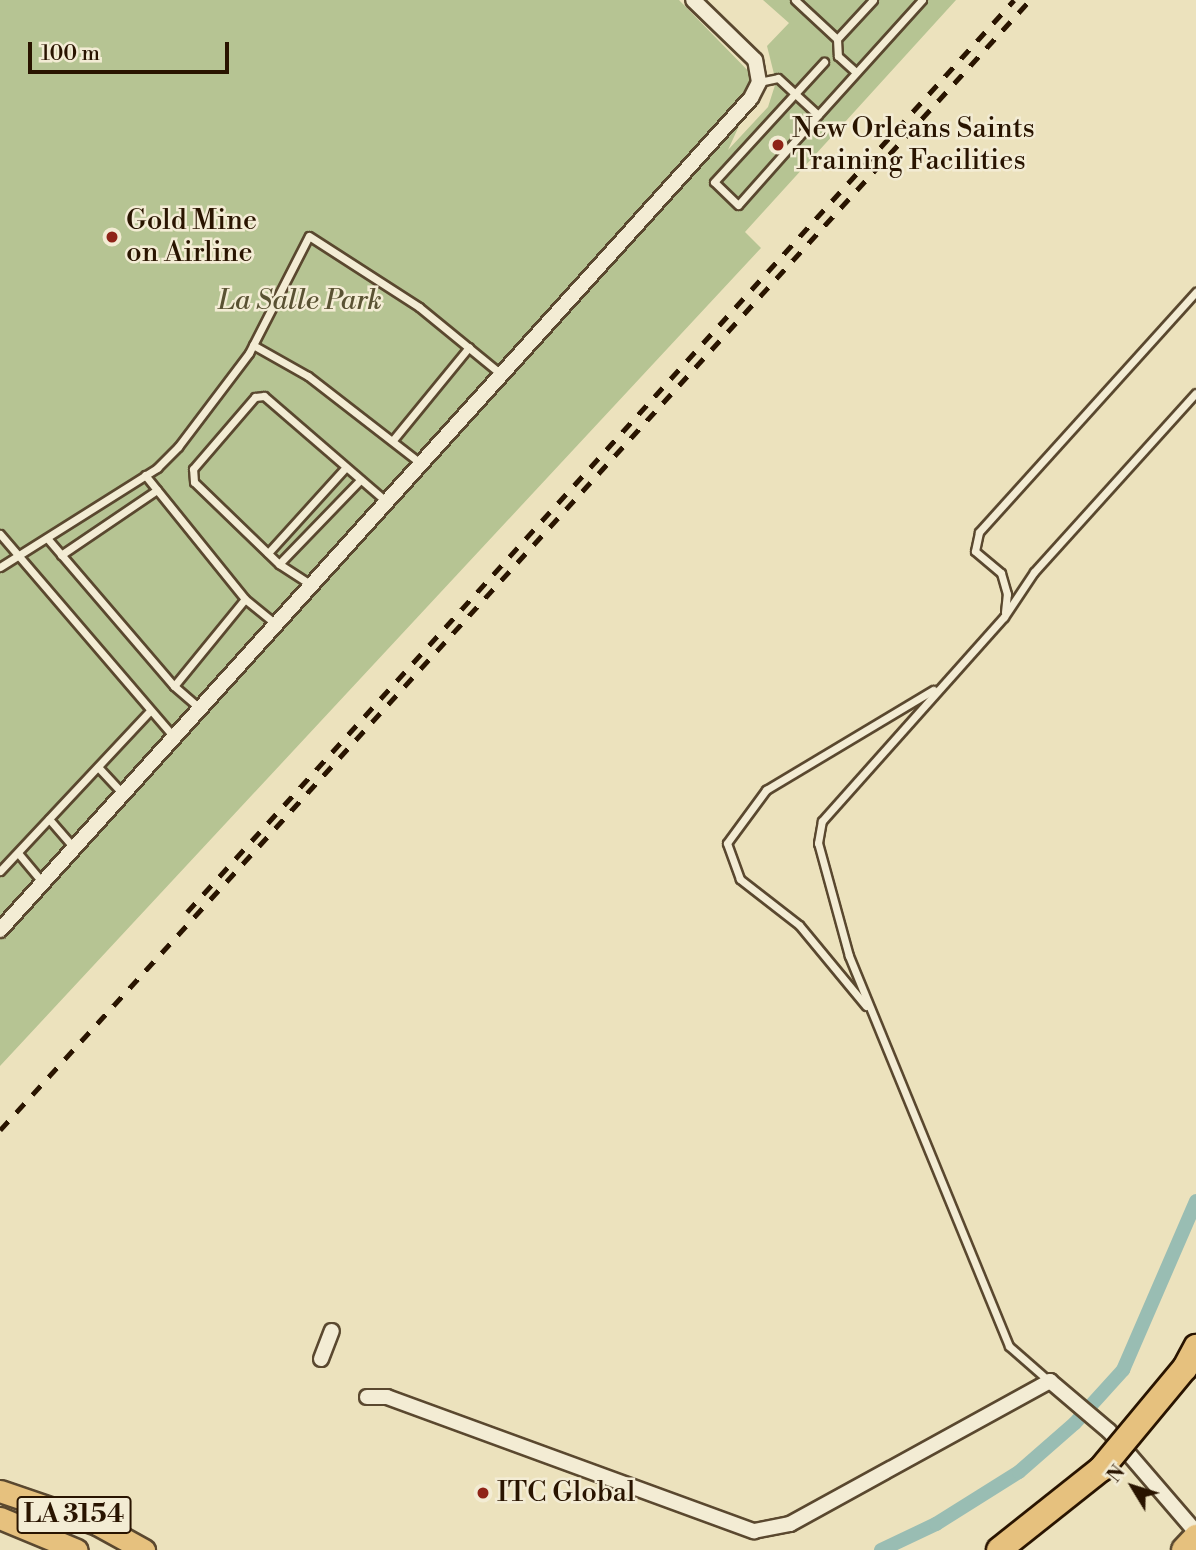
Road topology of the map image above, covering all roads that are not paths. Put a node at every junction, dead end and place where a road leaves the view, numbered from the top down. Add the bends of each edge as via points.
1 (693, 0) edge
2 (796, 0) edge
3 (873, 0) edge
4 (922, 0) edge
5 (837, 39) junction
6 (824, 62) dead end
7 (856, 72) junction
8 (759, 82) junction
9 (795, 94) junction
10 (818, 115) junction
11 (1196, 292) edge
12 (253, 345) junction
13 (469, 348) junction
14 (502, 375) junction
15 (1196, 393) edge
16 (393, 440) junction
17 (422, 465) junction
18 (345, 468) junction
19 (145, 475) junction
20 (360, 480) junction
21 (157, 490) junction
22 (322, 494) junction
23 (388, 503) junction
24 (334, 506) junction
25 (297, 521) junction
26 (309, 533) junction
27 (0, 534) edge
28 (47, 538) junction
29 (268, 553) junction
30 (19, 555) junction
31 (61, 555) junction
32 (279, 564) junction
33 (0, 567) edge
34 (314, 586) junction
35 (245, 598) junction
36 (1004, 617) junction
37 (278, 625) junction
38 (942, 684) junction
39 (174, 686) junction
40 (200, 710) junction
41 (149, 712) junction
42 (175, 738) junction
43 (98, 768) junction
44 (124, 794) junction
45 (49, 819) junction
46 (74, 848) junction
47 (18, 853) junction
48 (0, 872) edge
49 (43, 883) junction
50 (0, 930) edge
51 (873, 1016) junction
52 (332, 1331) dead end
53 (1196, 1347) edge
54 (321, 1359) dead end
55 (1050, 1381) junction
56 (367, 1398) dead end
57 (0, 1491) edge
58 (0, 1518) edge
59 (1196, 1534) edge
60 (78, 1550) edge
61 (144, 1550) edge
62 (999, 1550) edge
63 (1184, 1550) edge

1 - 8 street via 755,60
2 - 5 lane
3 - 5 lane
4 - 7 lane
5 - 7 lane via 838,56
6 - 9 lane
7 - 10 lane
8 - 9 lane via 778,78
8 - 14 street via 715,141
9 - 10 lane
9 - 10 lane via 714,183 738,205
11 - 36 lane via 979,532 975,551 1001,573 1007,594
12 - 13 lane via 309,236 419,307
12 - 16 lane via 308,376
12 - 19 lane via 213,406 178,447
13 - 14 lane
13 - 16 lane
14 - 17 street
15 - 36 lane via 1034,572
16 - 17 lane
17 - 23 street
18 - 20 lane
18 - 22 lane
18 - 29 lane via 264,397 255,397 193,469 194,482
19 - 21 lane
19 - 28 lane
20 - 23 lane
20 - 24 lane
21 - 31 lane
21 - 35 lane
22 - 24 lane
22 - 25 lane
23 - 34 street
24 - 26 lane
25 - 26 lane
25 - 29 lane
26 - 32 lane
27 - 30 lane
28 - 30 lane
28 - 31 lane
29 - 32 lane
30 - 33 lane
30 - 41 lane
31 - 39 lane
32 - 34 lane
34 - 37 street
35 - 37 lane
35 - 39 lane
36 - 38 lane
37 - 40 street
38 - 51 lane via 822,821 818,843 849,956
38 - 51 lane via 766,789 727,843 740,879 799,925
39 - 40 lane
40 - 42 street
41 - 42 lane
41 - 43 lane
42 - 44 street
43 - 44 lane
43 - 45 lane
44 - 46 street
45 - 46 lane
45 - 47 lane
46 - 49 street
47 - 48 lane
47 - 49 lane
49 - 50 street
51 - 55 lane via 1009,1346
52 - 54 street
53 - 62 highway, bridge via 1185,1368 1101,1469
55 - 56 street via 790,1524 754,1531 387,1397
55 - 59 street via 1109,1431
57 - 61 main road, LA 3154 via 97,1524
58 - 60 main road, LA 3154
59 - 63 highway

